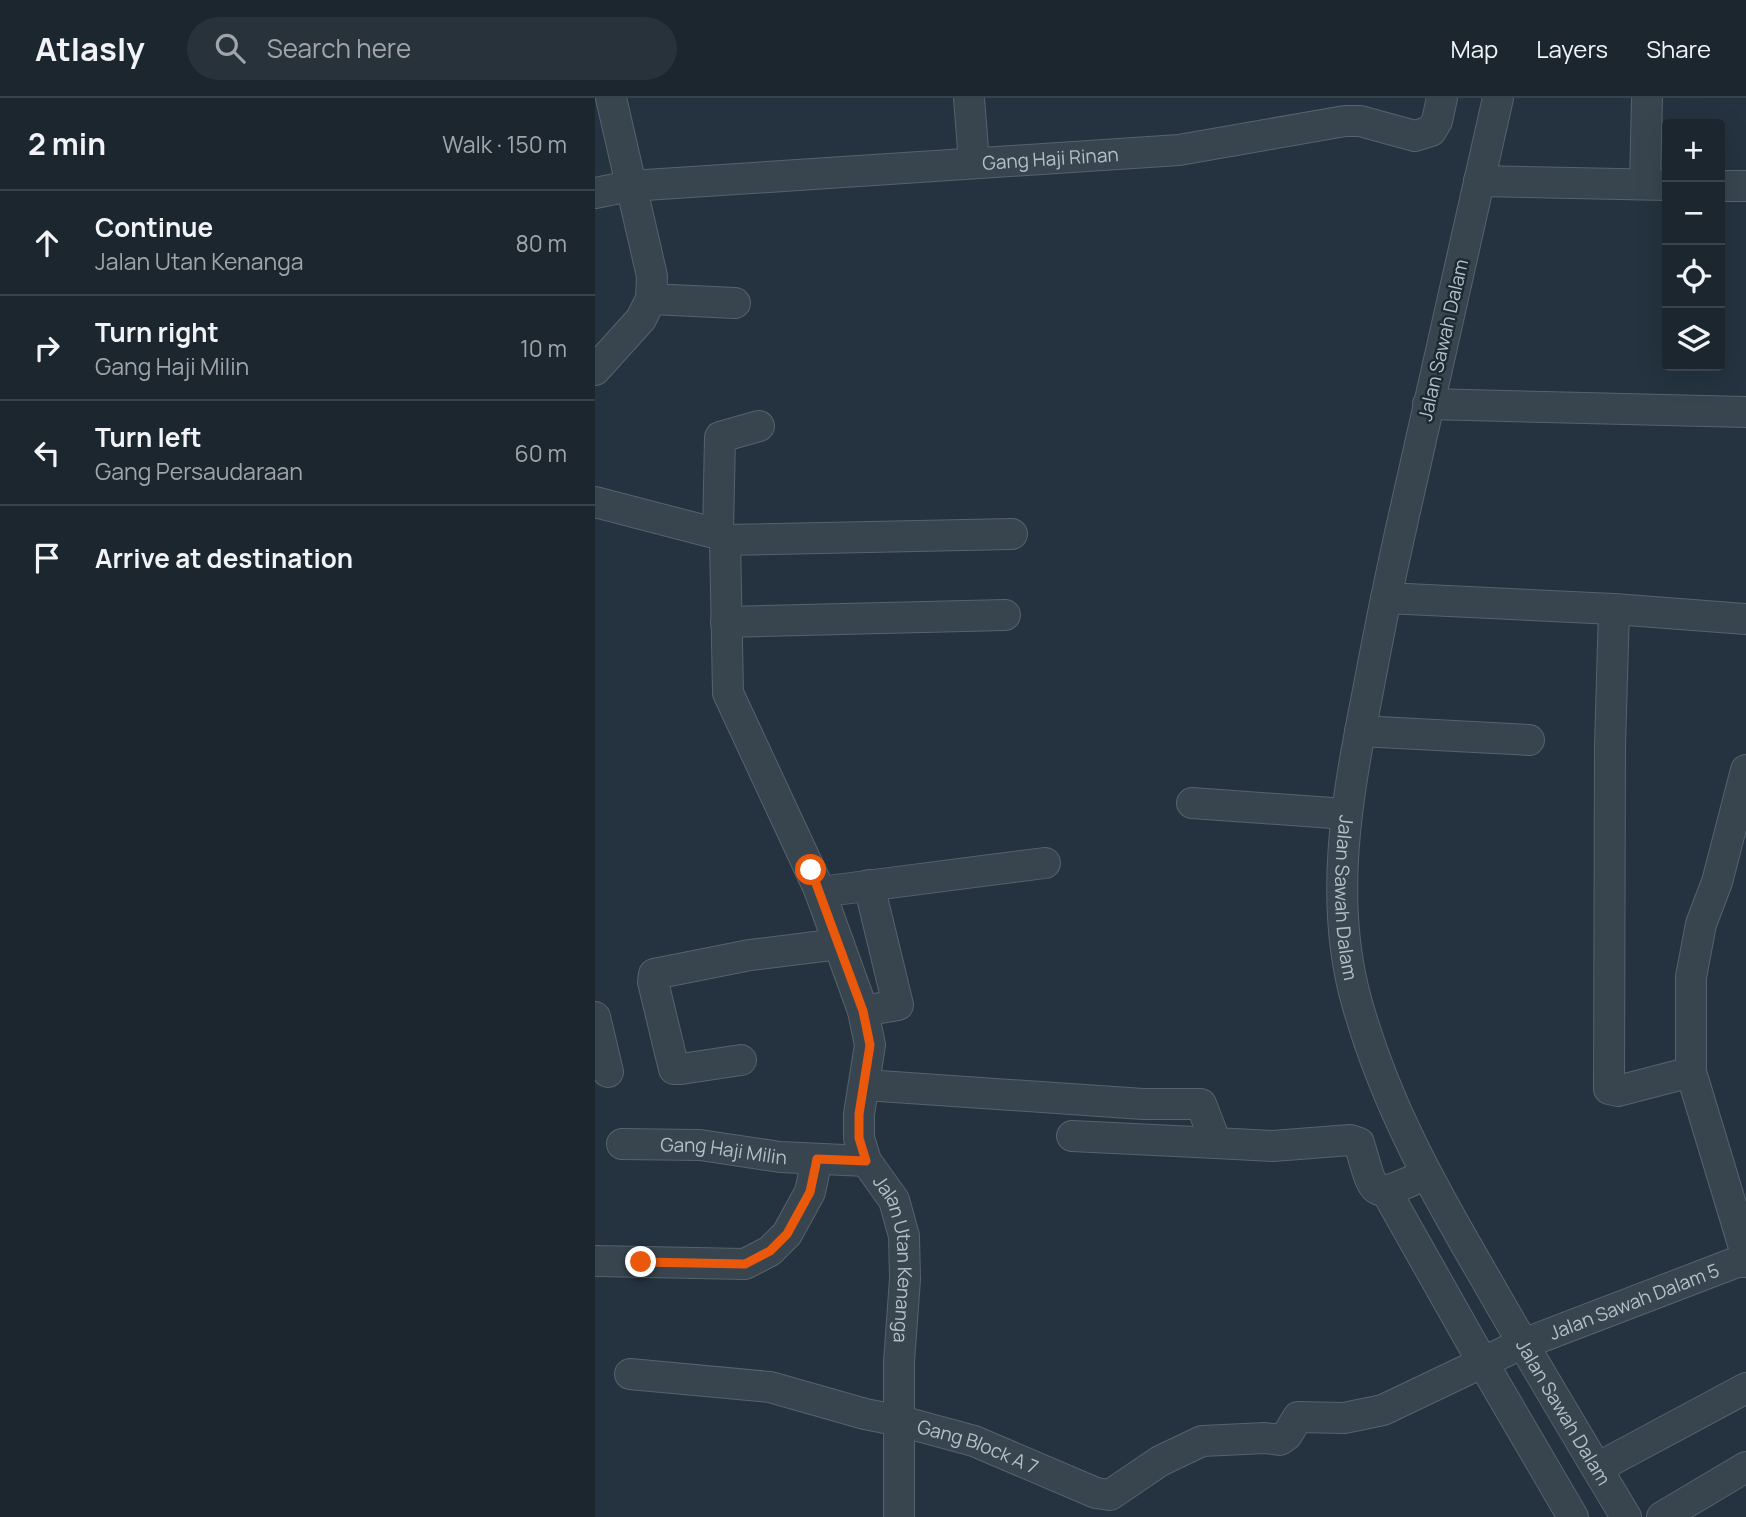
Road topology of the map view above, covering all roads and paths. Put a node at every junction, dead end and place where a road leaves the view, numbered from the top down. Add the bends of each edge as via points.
1 (611, 98) edge
2 (969, 98) edge
3 (1442, 98) edge
4 (1498, 98) edge
5 (1647, 98) edge
6 (974, 162) junction
7 (1479, 181) junction
8 (1656, 185) edge
9 (630, 186) junction
10 (1725, 186) edge
11 (1746, 186) edge
12 (595, 193) edge
13 (651, 299) junction
14 (735, 303) dead end
15 (595, 370) edge
16 (1428, 404) junction
17 (1746, 412) edge
18 (759, 426) dead end
19 (595, 502) edge
20 (1012, 534) dead end
21 (721, 537) junction
22 (1386, 598) junction
23 (1614, 609) junction
24 (1005, 615) dead end
25 (1746, 619) edge
26 (726, 622) junction
27 (1360, 731) junction
28 (1529, 740) dead end
29 (1746, 770) edge
30 (1192, 803) dead end
31 (1339, 814) junction
32 (1045, 863) dead end
33 (817, 884) junction
34 (869, 885) junction
35 (839, 944) junction
36 (863, 1011) junction
37 (595, 1017) edge
38 (741, 1060) dead end
39 (608, 1072) dead end
40 (1691, 1072) junction
41 (865, 1085) junction
42 (1072, 1136) dead end
43 (1216, 1143) junction
44 (622, 1144) dead end
45 (817, 1159) junction
46 (866, 1161) junction
47 (1405, 1183) junction
48 (1746, 1255) edge
49 (595, 1261) edge
50 (1746, 1262) edge
51 (1504, 1353) junction
52 (629, 1374) dead end
53 (1746, 1388) edge
54 (1301, 1418) joint
55 (900, 1421) junction
56 (1746, 1467) edge
57 (1597, 1468) junction
58 (899, 1517) edge
59 (1573, 1517) edge
60 (1626, 1517) edge
61 (1662, 1517) edge

1 - 9 street
2 - 6 street
3 - 6 street, Gang Haji Rinan via 1431,131 1415,136 1345,121 1179,150
4 - 7 street, Jalan Sawah Dalam
5 - 8 street
6 - 9 street, Gang Haji Rinan
7 - 8 street
7 - 16 street, Jalan Sawah Dalam
9 - 12 street, Gang Haji Rinan
9 - 13 street via 652,276
10 - 11 street
13 - 14 street
13 - 15 street via 641,319
16 - 17 street
16 - 22 street, Jalan Sawah Dalam
18 - 21 street, Jalan Utan Kenanga via 720,437
19 - 21 street
20 - 21 street
21 - 26 street, Jalan Utan Kenanga
22 - 23 street
22 - 27 street, Jalan Sawah Dalam
23 - 25 street
23 - 40 street via 1609,1089 1618,1091
24 - 26 street
26 - 33 street, Jalan Utan Kenanga via 728,693
27 - 28 street
27 - 31 street, Jalan Sawah Dalam
29 - 40 street via 1693,964
30 - 31 street
31 - 47 street, Jalan Sawah Dalam via 1346,943 1356,1000 1383,1078
32 - 34 street
33 - 34 street
33 - 35 street, Jalan Utan Kenanga
34 - 36 street via 898,1005
35 - 36 street, Jalan Utan Kenanga
35 - 38 street via 750,955 654,975 674,1069
36 - 41 street, Jalan Utan Kenanga via 870,1045
37 - 39 street
40 - 48 street
41 - 43 street via 1201,1104
41 - 46 street, Jalan Utan Kenanga via 859,1138
42 - 43 street
43 - 47 street via 1273,1146 1350,1140 1359,1143 1372,1186 1379,1191
44 - 45 street, Gang Haji Milin via 700,1145
45 - 46 street, Gang Haji Milin
45 - 49 street via 810,1192 787,1234 770,1251 745,1264
46 - 55 street, Jalan Utan Kenanga via 894,1200 904,1236
47 - 51 street, Jalan Sawah Dalam
47 - 51 street
50 - 51 street, Jalan Sawah Dalam 5
51 - 54 street, Jalan Sawah Dalam 5 via 1383,1410 1344,1418
51 - 57 street, Jalan Sawah Dalam
51 - 59 street
52 - 55 street, Gang Block A 7 via 770,1387
53 - 57 street
54 - 55 street, Gang Block A 7 via 1280,1440 1202,1441 1160,1461 1110,1495 1095,1493 974,1441
55 - 58 street, Jalan Utan Kenanga
56 - 61 street
57 - 60 street, Jalan Sawah Dalam

